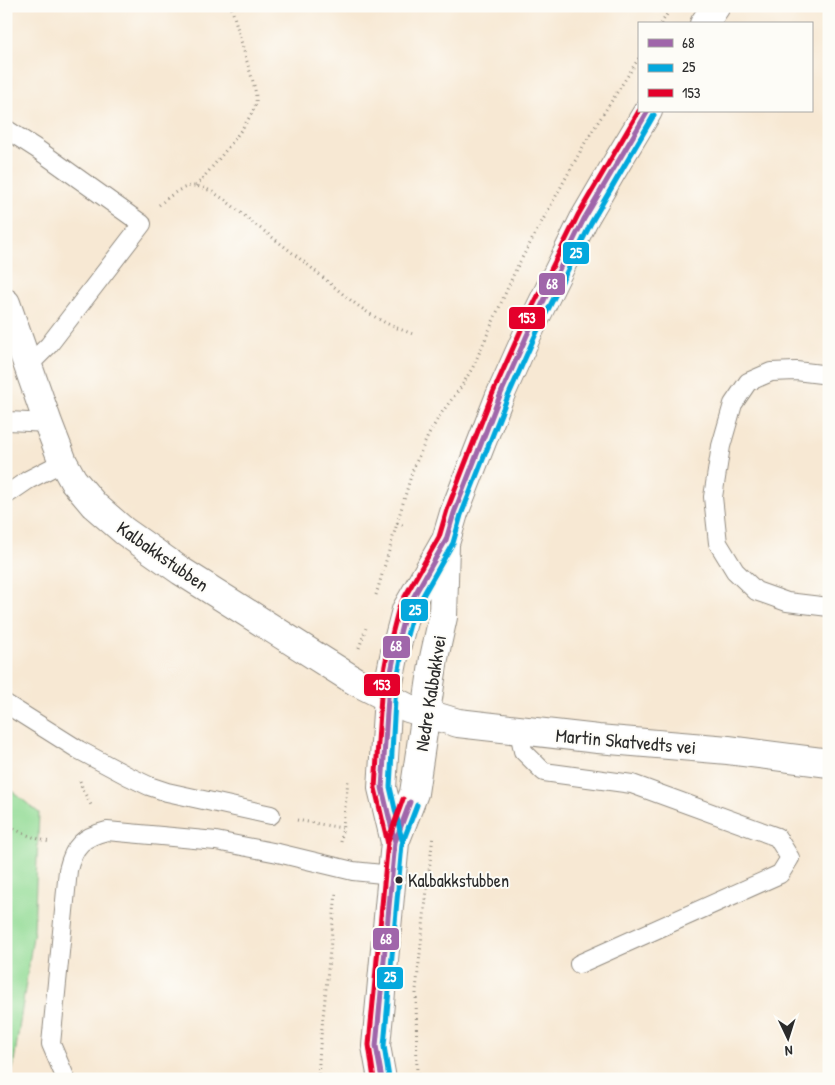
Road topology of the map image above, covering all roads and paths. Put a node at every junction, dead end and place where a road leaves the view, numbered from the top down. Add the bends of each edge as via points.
1 (231, 6) edge
2 (672, 6) edge
3 (716, 6) edge
4 (662, 22) edge
5 (705, 22) edge
6 (638, 60) edge
7 (647, 112) edge
8 (6, 129) edge
9 (196, 186) junction
10 (142, 224) junction
11 (6, 303) edge
12 (413, 334) dead end
13 (27, 365) junction
14 (826, 378) edge
15 (6, 420) edge
16 (48, 423) junction
17 (63, 462) junction
18 (6, 495) edge
19 (397, 523) junction
20 (405, 526) dead end
21 (446, 540) junction
22 (374, 602) dead end
23 (829, 607) edge
24 (369, 620) dead end
25 (358, 651) dead end
26 (388, 699) junction
27 (6, 704) edge
28 (425, 714) junction
29 (519, 731) junction
30 (78, 750) junction
31 (829, 763) edge
32 (271, 815) joint
33 (6, 823) edge
34 (342, 828) dead end
35 (108, 831) junction
36 (434, 831) dead end
37 (394, 842) junction
38 (78, 846) junction
39 (392, 875) junction
40 (578, 964) dead end
41 (376, 1046) junction
42 (66, 1079) edge
43 (364, 1079) edge
44 (382, 1079) edge
45 (418, 1079) edge

1 - 9 path via 256,103 247,122
2 - 4 path
3 - 5 main road
6 - 19 path via 586,141 516,269 462,387 428,436 413,469
7 - 21 main road, Nedre Kalbakkvei via 584,219 528,333 499,398
8 - 10 lane
9 - 10 path via 183,188 171,195
9 - 12 path via 205,188 225,202 362,308
10 - 13 lane via 49,345
11 - 13 main road, Kalbakkstubben
13 - 16 main road, Kalbakkstubben
14 - 23 lane via 796,370 771,372 748,382 733,404 721,446 713,496 718,543 742,578 756,591 787,602
15 - 16 lane
16 - 17 main road, Kalbakkstubben
17 - 18 lane
17 - 26 main road, Kalbakkstubben via 94,505 124,531 181,571 346,676
19 - 20 path
19 - 22 path
21 - 26 main road, Nedre Kalbakkvei via 406,610
21 - 28 main road, Nedre Kalbakkvei via 443,617
24 - 25 path
26 - 28 main road, Kalbakkstubben
26 - 37 main road, Nedre Kalbakkvei via 382,788
27 - 30 lane
28 - 29 main road, Martin Skatvedts vei via 458,723
28 - 37 main road, Nedre Kalbakkvei via 414,793
29 - 31 main road, Martin Skatvedts vei via 728,750
29 - 40 lane via 523,751 544,772 632,784 777,837 790,858 780,874
30 - 32 lane via 148,786
30 - 35 path via 76,766 81,783
32 - 34 path
33 - 38 path via 40,840
35 - 38 lane via 93,835
35 - 39 lane via 216,841 354,871
36 - 45 path via 416,990
37 - 39 main road, Nedre Kalbakkvei
38 - 42 lane via 68,870 51,1044
39 - 41 main road, Nedre Kalbakkvei
41 - 43 main road, Nedre Kalbakkvei
41 - 44 main road, Nedre Kalbakkvei

